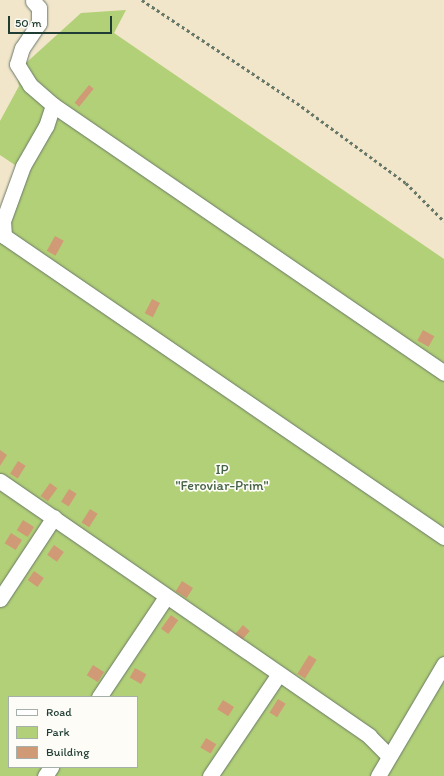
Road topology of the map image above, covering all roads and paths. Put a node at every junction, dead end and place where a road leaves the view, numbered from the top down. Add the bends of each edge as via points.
1 (142, 0) edge
2 (33, 1) edge
3 (53, 105) junction
4 (444, 221) edge
5 (444, 373) edge
6 (0, 481) edge
7 (54, 517) junction
8 (444, 537) edge
9 (166, 597) junction
10 (0, 599) edge
11 (444, 664) edge
12 (278, 674) junction
13 (99, 696) edge
14 (388, 754) junction
15 (210, 776) edge
16 (378, 776) edge

1 - 4 path via 297,103 406,183
2 - 3 street via 39,8 39,23 22,48 17,64 30,85
3 - 5 street
3 - 8 street via 46,126 23,166 3,221 4,236
6 - 7 street
7 - 9 street
7 - 10 street
9 - 12 street
9 - 13 street
11 - 14 street
12 - 14 street via 378,743
12 - 15 street
14 - 16 street

